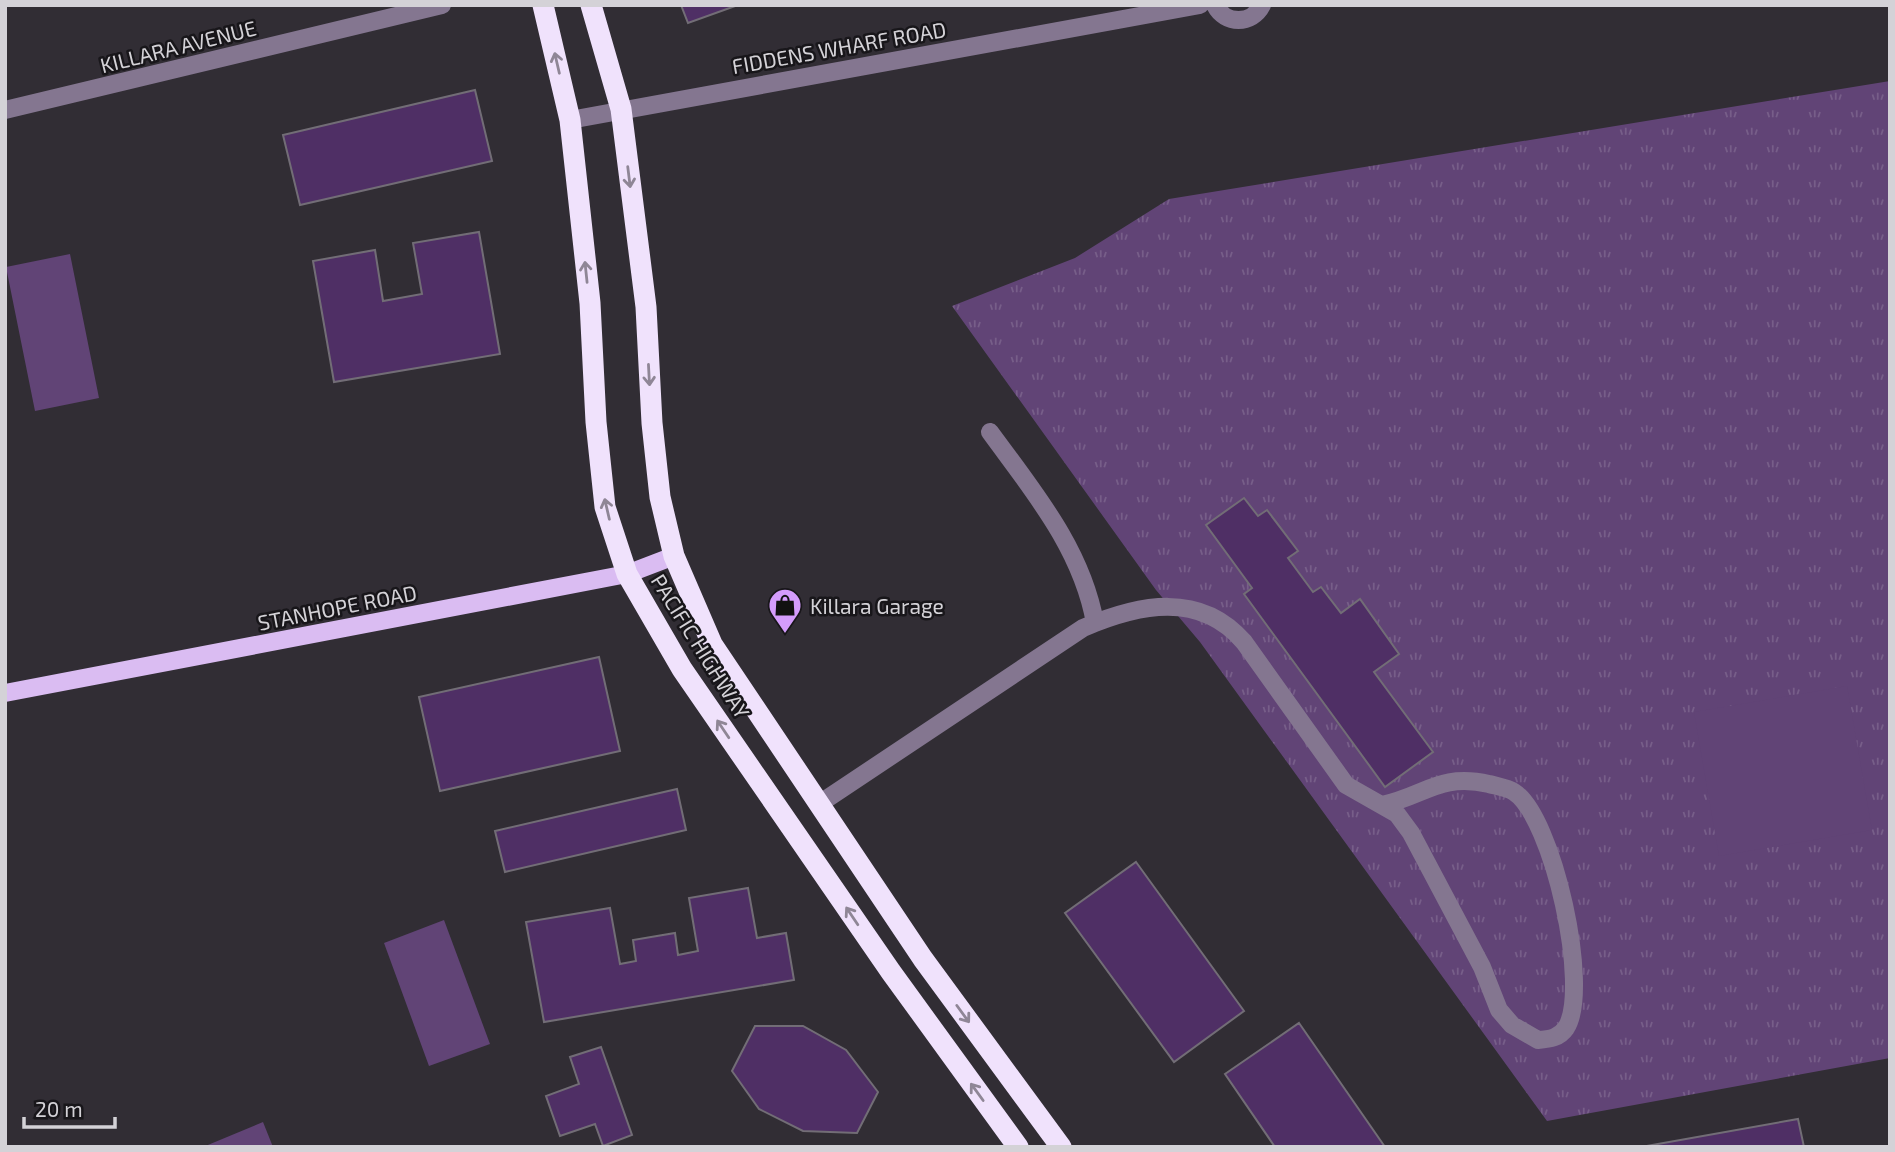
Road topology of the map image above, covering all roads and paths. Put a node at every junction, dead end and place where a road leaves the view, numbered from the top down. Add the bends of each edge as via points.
1 (442, 5) edge
2 (543, 5) edge
3 (591, 5) edge
4 (1200, 5) edge
5 (1215, 5) edge
6 (1262, 5) edge
7 (621, 109) junction
8 (5, 110) edge
9 (570, 120) junction
10 (990, 432) dead end
11 (674, 556) junction
12 (626, 574) junction
13 (1095, 623) junction
14 (5, 694) edge
15 (819, 804) junction
16 (1382, 804) junction
17 (1018, 1147) edge
18 (1061, 1147) edge

1 - 8 street, KILLARA AVENUE
9 -> 2 highway, PACIFIC HIGHWAY
3 - 7 highway, PACIFIC HIGHWAY
4 - 7 street, FIDDENS WHARF ROAD
5 - 6 street via 1234,20 1252,17
7 - 9 street, FIDDENS WHARF ROAD
7 -> 11 highway, PACIFIC HIGHWAY via 646,307 659,485
12 -> 9 highway, PACIFIC HIGHWAY via 605,507
10 - 13 street via 1077,559
11 - 12 main road, STANHOPE ROAD
11 - 15 highway, PACIFIC HIGHWAY via 712,644
12 - 14 main road, STANHOPE ROAD
17 -> 12 highway, PACIFIC HIGHWAY via 697,691
13 - 15 street
13 - 16 street via 1184,606 1218,618 1244,642 1346,785
15 -> 18 highway, PACIFIC HIGHWAY via 923,959
16 - 16 street via 1456,780 1514,791 1525,803 1541,828 1568,932 1575,998 1560,1035 1538,1040 1512,1025 1499,1010 1482,967 1411,833 1397,814

